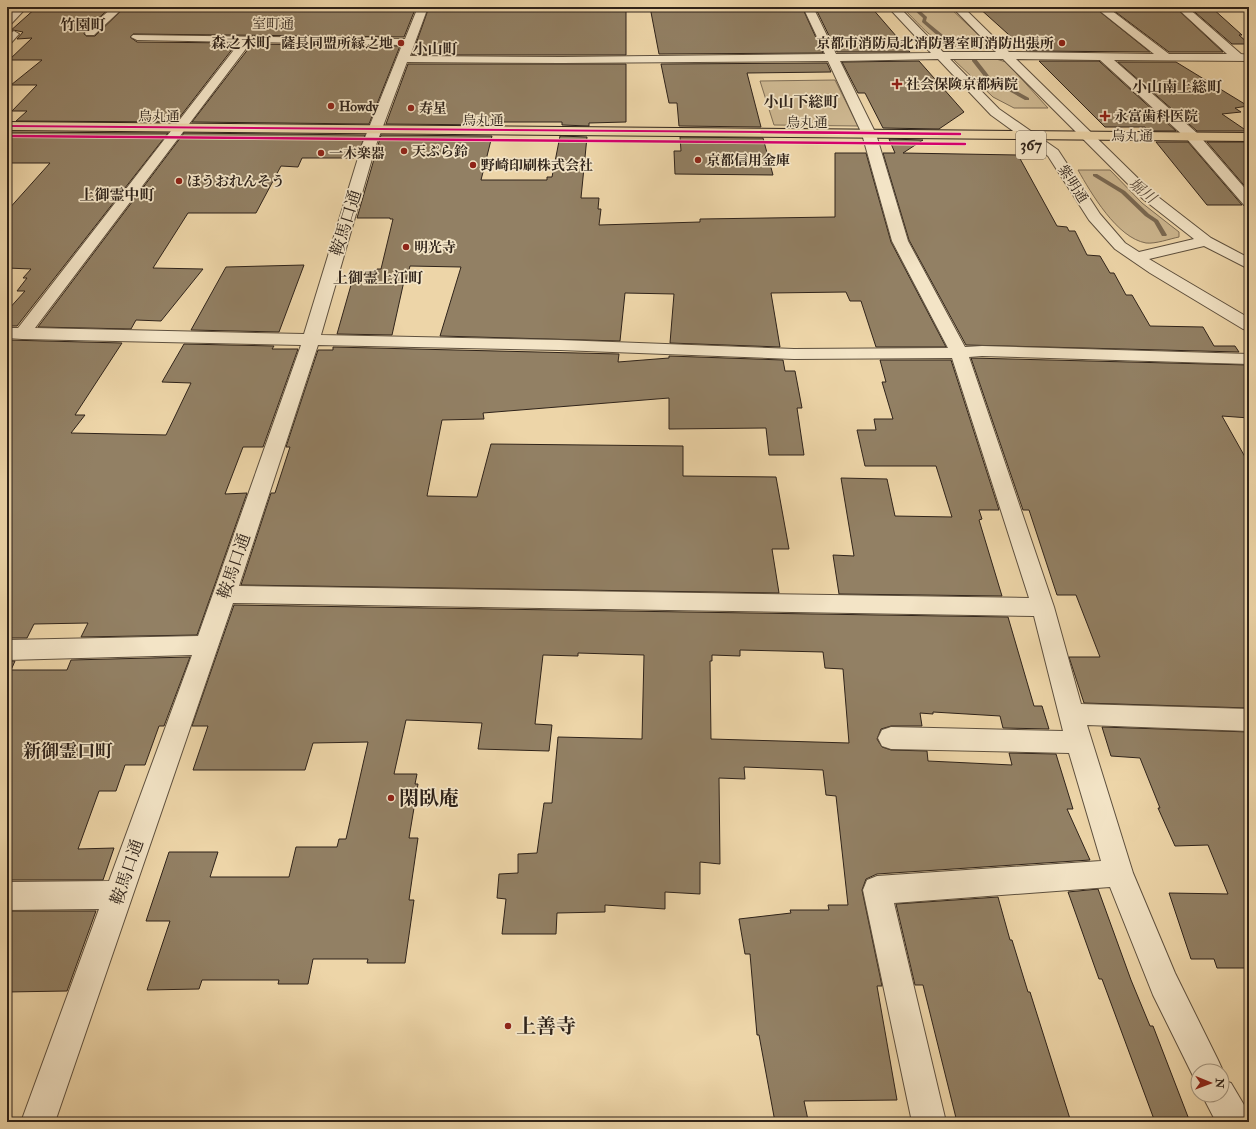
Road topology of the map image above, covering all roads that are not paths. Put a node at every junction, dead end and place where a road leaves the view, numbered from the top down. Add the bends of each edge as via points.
1 (22, 7) edge
2 (120, 7) edge
3 (423, 7) edge
4 (808, 7) edge
5 (893, 7) edge
6 (957, 7) edge
7 (1100, 7) edge
8 (1181, 7) edge
9 (7, 22) edge
10 (90, 33) dead end
11 (137, 37) dead end
12 (248, 39) junction
13 (409, 42) junction
14 (940, 56) junction
15 (1008, 56) junction
16 (1104, 57) junction
17 (1166, 57) junction
18 (832, 58) junction
19 (1243, 58) edge
20 (403, 59) junction
21 (7, 126) edge
22 (177, 132) junction
23 (374, 134) junction
24 (1027, 135) junction
25 (7, 136) edge
26 (1249, 137) edge
27 (870, 138) junction
28 (1092, 140) junction
29 (1196, 141) junction
30 (1041, 144) junction
31 (1249, 146) edge
32 (1249, 202) edge
33 (1206, 241) junction
34 (1136, 257) junction
35 (1249, 264) edge
36 (1249, 325) edge
37 (15, 333) edge
38 (311, 340) junction
39 (959, 353) junction
40 (1249, 359) edge
41 (224, 594) junction
42 (1043, 608) junction
43 (207, 645) junction
44 (7, 650) edge
45 (1072, 714) junction
46 (1249, 720) edge
47 (891, 738) dead end
48 (1079, 742) junction
49 (1120, 873) junction
50 (119, 895) junction
51 (7, 896) edge
52 (1203, 1063) edge
53 (1224, 1103) edge
54 (38, 1122) edge
55 (929, 1122) edge
56 (1235, 1122) edge

1 - 9 street
2 - 10 street
3 - 13 street, 鞍馬口通
4 - 18 street
5 - 14 street, 紫明通
6 - 15 street
7 - 17 street
8 - 19 street
11 - 12 street, 室町通
12 - 13 street, 室町通
12 - 22 street
13 - 20 street, 鞍馬口通
14 - 15 street
14 - 18 street
14 - 24 street, 紫明通 via 995,112
15 - 16 street
15 - 28 street
16 - 17 street
16 - 29 street
17 - 19 street
18 - 20 street
18 - 27 street
20 - 23 street, 鞍馬口通
21 - 22 highway, 烏丸通 / 367
22 - 23 highway, 烏丸通 / 367
22 - 25 highway, 烏丸通 / 367
22 - 37 street
23 - 27 highway, 烏丸通 / 367
23 - 38 street, 鞍馬口通
24 - 27 highway, 烏丸通 / 367
24 - 28 highway, 烏丸通 / 367
24 - 30 street, 紫明通
26 - 29 highway, 烏丸通 / 367
27 - 30 highway, 烏丸通 / 367
27 - 39 street via 900,241
28 - 29 highway, 烏丸通 / 367
28 - 30 highway, 烏丸通 / 367
28 - 33 street via 1148,196
29 - 31 highway, 烏丸通 / 367
29 - 32 street
30 - 34 street, 紫明通 via 1053,153 1094,218 1120,246
33 - 34 street
33 - 35 street
34 - 36 street, 紫明通
37 - 38 street
38 - 39 street via 560,345 794,354
38 - 41 street, 鞍馬口通
39 - 40 street via 982,351
39 - 42 street
41 - 42 street
41 - 43 street, 鞍馬口通
42 - 45 street
43 - 44 street
43 - 50 street, 鞍馬口通
45 - 46 street
45 - 48 street
47 - 48 street
48 - 49 street
49 - 52 street via 1164,984
49 - 55 street via 877,890
50 - 51 street
50 - 54 street, 鞍馬口通
53 - 56 street

